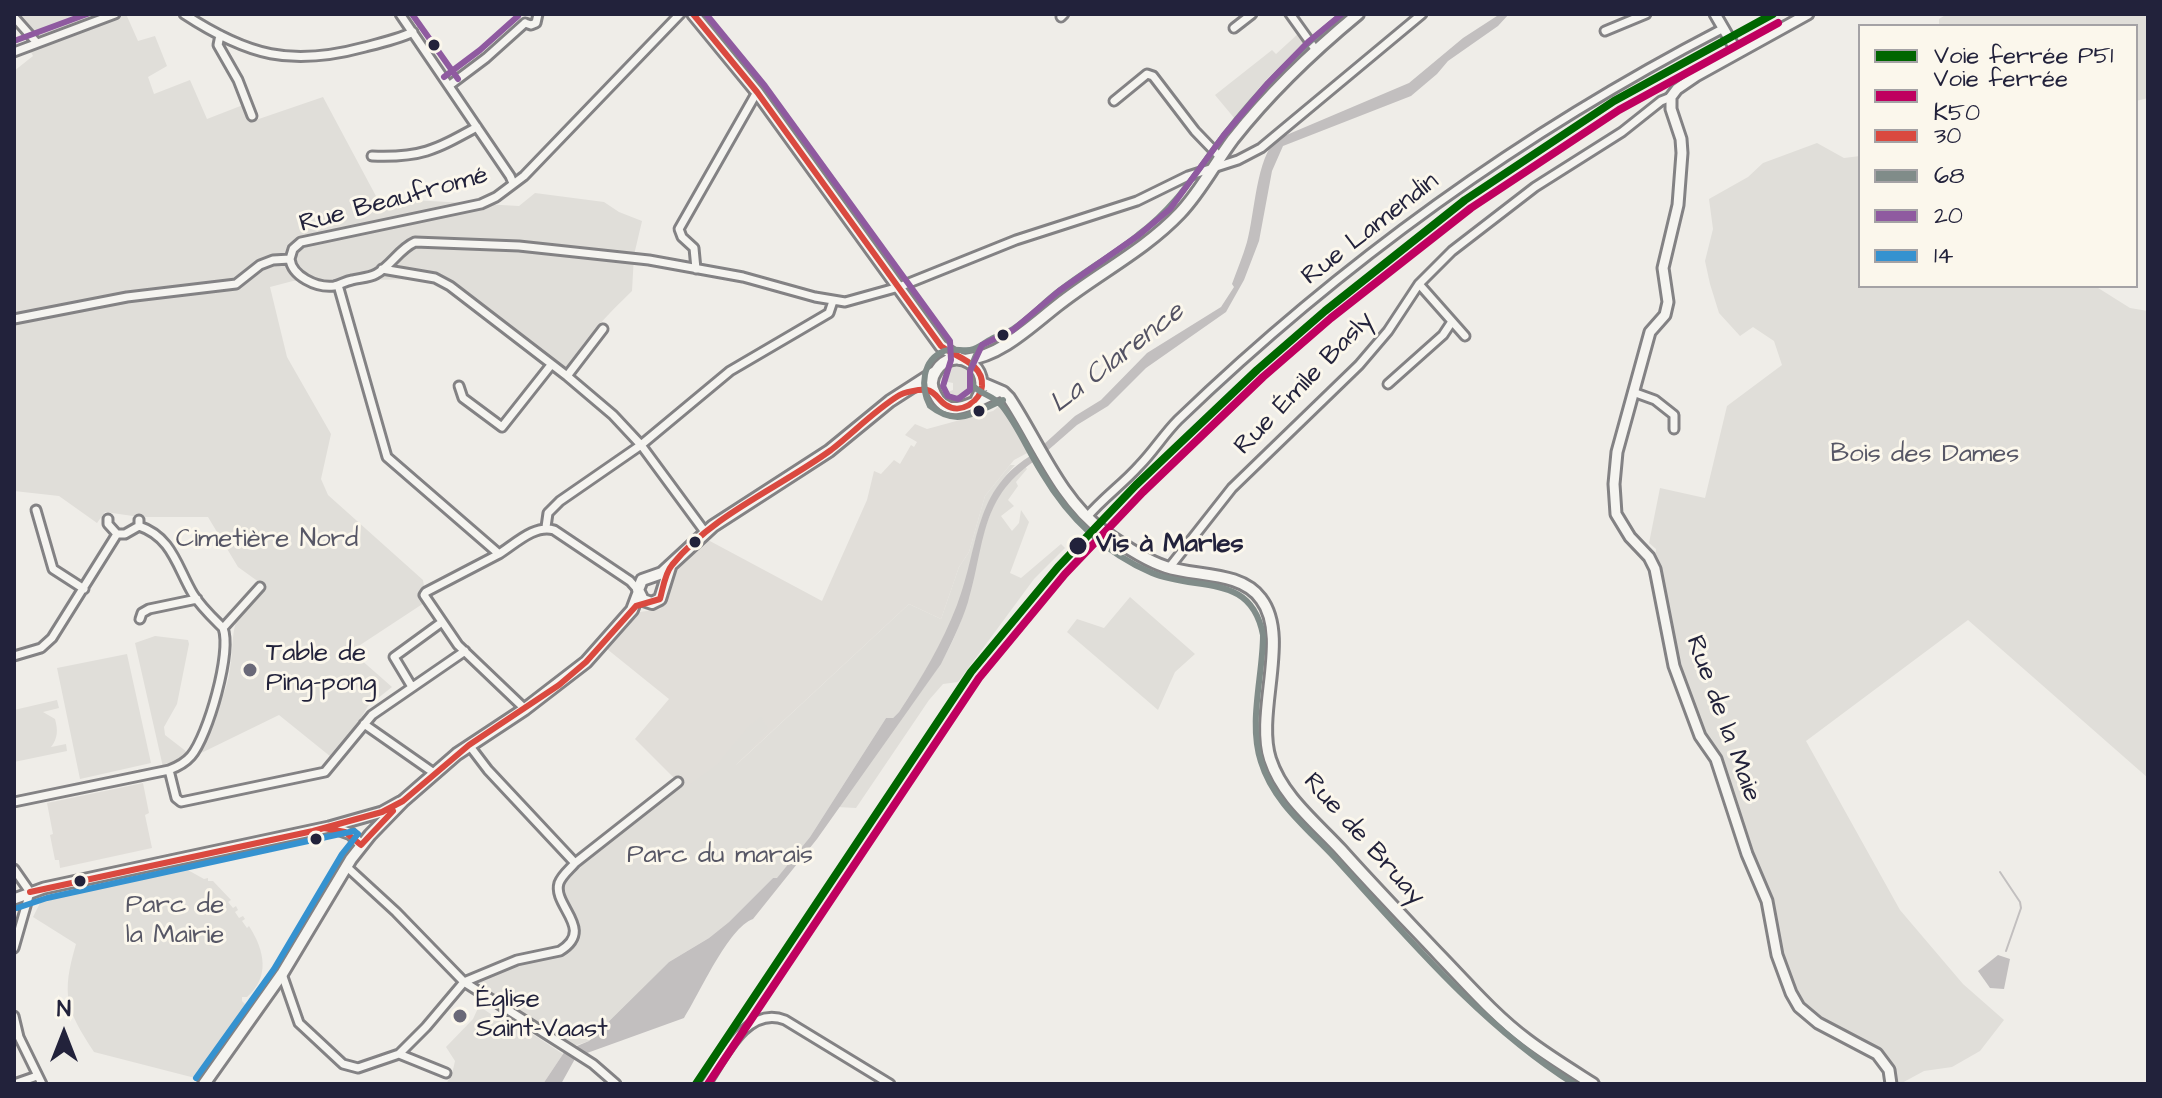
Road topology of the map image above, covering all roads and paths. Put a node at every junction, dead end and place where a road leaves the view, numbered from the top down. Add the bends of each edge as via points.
1 (115, 14) edge
2 (184, 14) edge
3 (400, 14) edge
4 (538, 14) edge
5 (680, 14) edge
6 (693, 14) edge
7 (1252, 14) edge
8 (1290, 14) edge
9 (1358, 14) edge
10 (1422, 14) edge
11 (1646, 14) edge
12 (1715, 14) edge
13 (1808, 14) edge
14 (105, 16) edge
15 (14, 17) edge
16 (524, 18) edge
17 (1234, 28) dead end
18 (1722, 29) junction
19 (1605, 31) dead end
20 (413, 32) junction
21 (220, 35) junction
22 (37, 43) junction
23 (1315, 49) junction
24 (14, 52) edge
25 (1737, 52) junction
26 (450, 85) junction
27 (757, 92) junction
28 (1671, 97) junction
29 (1114, 101) dead end
30 (252, 116) dead end
31 (477, 127) junction
32 (372, 156) dead end
33 (1218, 162) junction
34 (513, 183) junction
35 (290, 259) junction
36 (382, 269) junction
37 (696, 269) junction
38 (1419, 284) junction
39 (338, 285) junction
40 (899, 287) junction
41 (833, 301) junction
42 (14, 319) edge
43 (1451, 323) junction
44 (603, 329) dead end
45 (1465, 336) dead end
46 (941, 346) junction
47 (989, 352) junction
48 (962, 360) junction
49 (551, 365) junction
50 (938, 369) junction
51 (567, 376) junction
52 (981, 378) junction
53 (1388, 384) dead end
54 (459, 386) dead end
55 (999, 391) junction
56 (904, 392) junction
57 (1633, 392) junction
58 (934, 393) junction
59 (977, 399) junction
60 (1674, 429) dead end
61 (641, 445) junction
62 (36, 510) dead end
63 (1087, 517) junction
64 (108, 519) dead end
65 (546, 527) junction
66 (705, 532) junction
67 (117, 534) junction
68 (499, 554) junction
69 (670, 567) junction
70 (1169, 568) junction
71 (624, 578) junction
72 (649, 578) junction
73 (663, 586) junction
74 (260, 587) dead end
75 (84, 589) junction
76 (641, 595) junction
77 (197, 599) junction
78 (140, 619) dead end
79 (442, 622) junction
80 (223, 628) junction
81 (465, 651) junction
82 (14, 656) edge
83 (412, 687) junction
84 (525, 709) junction
85 (364, 724) junction
86 (469, 745) junction
87 (169, 770) junction
88 (434, 773) junction
89 (678, 782) dead end
90 (403, 801) junction
91 (14, 802) edge
92 (356, 820) junction
93 (329, 827) junction
94 (370, 835) junction
95 (361, 845) junction
96 (575, 863) junction
97 (347, 867) junction
98 (14, 869) edge
99 (30, 892) junction
100 (14, 899) edge
101 (14, 948) edge
102 (282, 974) junction
103 (464, 982) junction
104 (14, 1016) edge
105 (399, 1054) junction
106 (446, 1073) dead end
107 (37, 1076) junction
108 (14, 1084) edge
109 (42, 1084) edge
110 (204, 1084) edge
111 (616, 1084) edge
112 (706, 1084) edge
113 (890, 1084) edge
114 (1593, 1084) edge
115 (1891, 1084) edge

1 - 14 street
2 - 21 street
3 - 20 street
4 - 16 street via 531,25
5 - 34 street, Rue Beaufromé
6 - 27 main road
7 - 17 street
8 - 23 street
9 - 23 main road
10 - 33 street via 1261,148 1238,160
11 - 19 street
12 - 18 street
13 - 25 street
14 - 22 street
15 - 22 street
16 - 26 street via 486,58
18 - 25 street
18 - 63 street, Rue Lamendin via 1512,151 1365,256 1176,422
20 - 21 street via 344,53 298,58 265,54
20 - 26 street
21 - 30 street via 218,45
22 - 24 street
23 - 33 main road
25 - 28 street
26 - 31 street
27 - 37 street via 679,229 694,248
27 - 40 main road
28 - 38 street, Rue Émile Basly via 1535,187 1452,251
28 - 57 street, Rue de la Maie via 1682,153 1678,205 1663,268 1668,302 1665,315 1650,332
29 - 33 street via 1147,74 1153,76
31 - 32 street via 418,156
31 - 34 street
33 - 40 street via 1137,201 1016,240
33 - 47 main road via 1191,200 1156,234 1018,338
34 - 35 street, Rue Beaufromé via 481,204 301,242
35 - 39 street via 295,274
35 - 42 street, Rue Beaufromé via 260,265 236,284 127,297
36 - 37 street via 415,242 519,246
36 - 39 street
36 - 49 street via 435,278 450,286
37 - 41 street
38 - 43 street
38 - 70 street, Rue Émile Basly via 1367,356 1232,488
39 - 68 street via 387,457
40 - 41 street
40 - 46 main road
41 - 61 street via 829,313 730,371
43 - 45 street
43 - 53 street
44 - 51 street
46 - 48 main road
46 - 50 main road via 944,356
47 - 48 main road
47 - 52 main road
48 - 50 main road via 949,360
48 - 52 main road
49 - 51 street
49 - 54 street via 502,427 463,398
50 - 56 main road
50 - 58 main road
51 - 61 street
52 - 55 main road
52 - 59 main road
55 - 59 main road
55 - 63 main road, Rue de Bruay via 1009,398
56 - 58 main road
56 - 66 main road via 829,451
57 - 60 street via 1674,415
57 - 115 street, Rue de la Maie via 1617,452 1616,514 1655,569 1674,666 1700,736 1716,759 1767,901 1777,955 1799,1007 1877,1054 1889,1070
58 - 59 main road via 953,409
61 - 65 street via 560,501 548,513
61 - 66 street
62 - 75 street via 53,569
63 - 70 main road, Rue de Bruay via 1118,541
64 - 67 street
65 - 68 street
65 - 71 street
66 - 69 main road
67 - 75 street
67 - 77 street via 139,523 158,535
68 - 79 street via 426,592
69 - 72 main road
69 - 73 main road
70 - 114 main road, Rue de Bruay via 1239,582 1262,599 1273,629 1268,749 1289,795 1495,1012
71 - 72 street
71 - 76 street
72 - 73 main road
72 - 76 main road via 640,583
73 - 76 main road via 660,599 652,603
74 - 80 street
75 - 82 street via 48,643
76 - 84 main road via 586,662
77 - 78 street via 149,609
77 - 80 street
79 - 81 street
79 - 83 street via 394,657
80 - 87 street via 220,682 198,744
81 - 83 street
81 - 84 street
83 - 85 street
84 - 86 main road
85 - 87 street via 325,772 181,802
85 - 88 street
86 - 88 main road
86 - 96 street
87 - 91 street
88 - 90 main road
89 - 96 street
90 - 92 street
90 - 94 main road
92 - 93 street
92 - 94 street
93 - 95 street via 351,834
93 - 99 street
94 - 95 main road
95 - 97 main road
96 - 103 street via 558,886 574,922 568,946 495,967
97 - 102 main road
97 - 103 street
98 - 99 street
99 - 100 street
99 - 101 street
102 - 105 street via 299,1023 343,1064 358,1068
102 - 110 main road
103 - 105 street
103 - 111 street
104 - 107 street
105 - 106 street
107 - 108 street
107 - 109 street
112 - 113 street via 748,1026 771,1016

